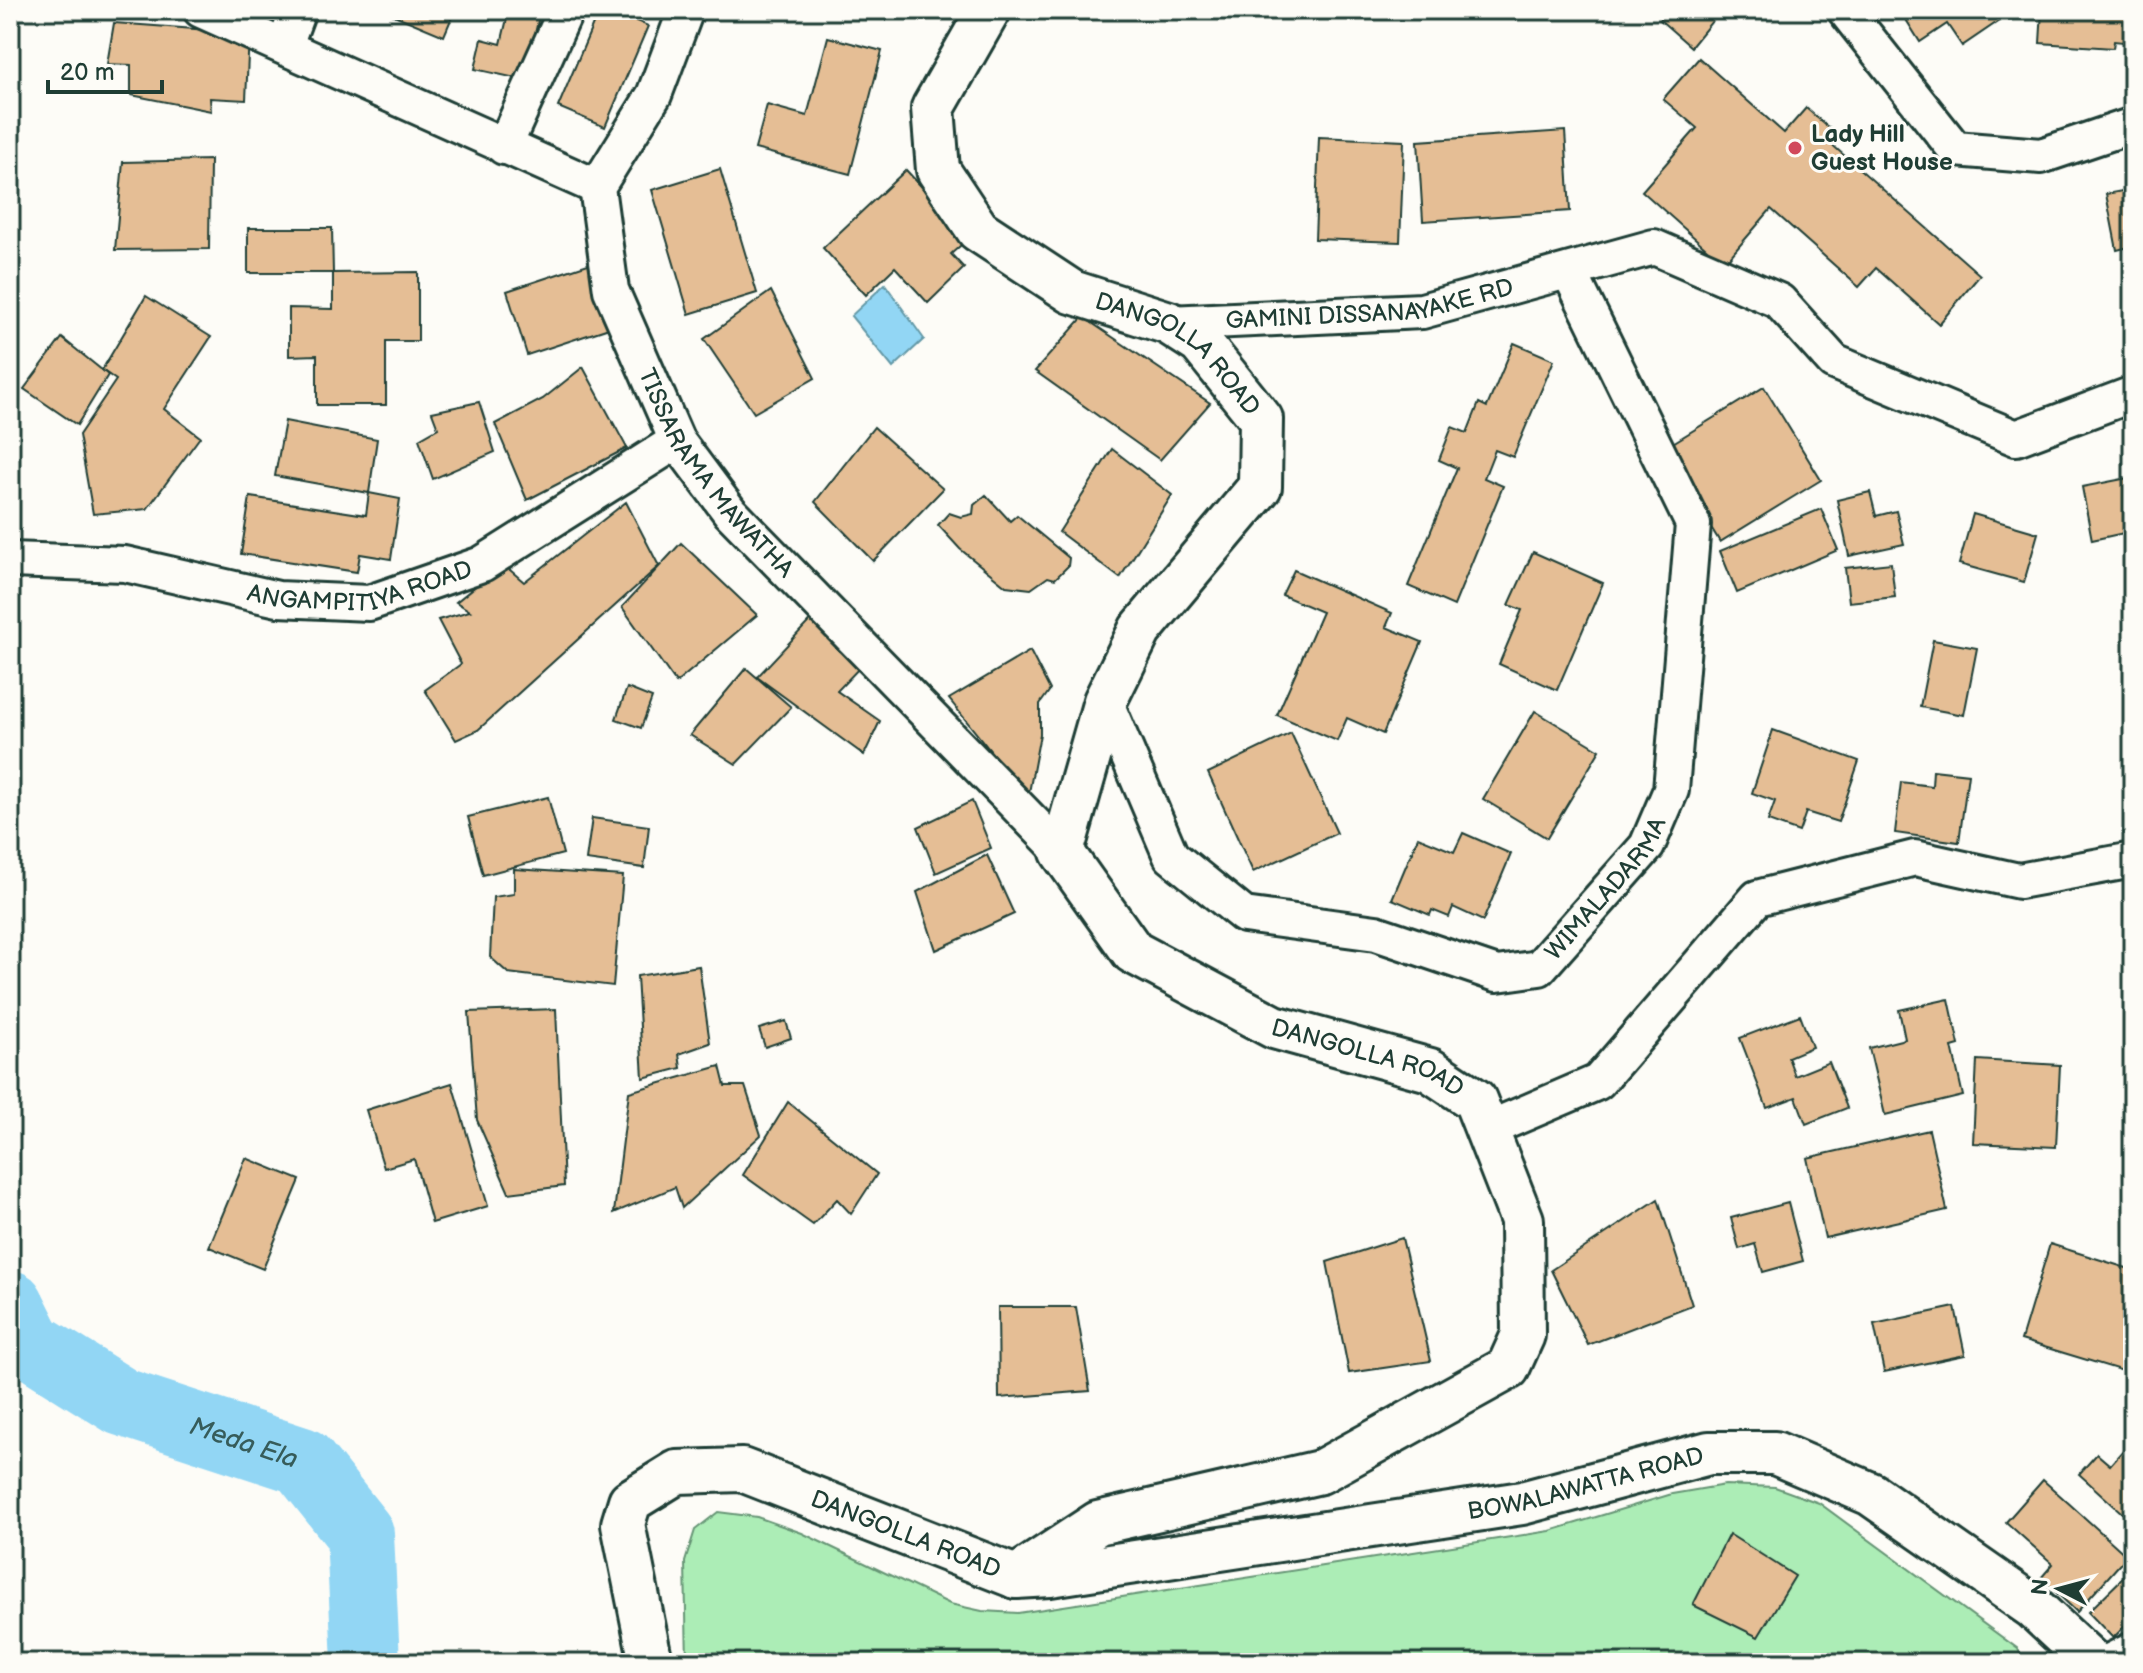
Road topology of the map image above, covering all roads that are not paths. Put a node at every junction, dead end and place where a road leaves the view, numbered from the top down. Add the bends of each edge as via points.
1 (201, 10) edge
2 (298, 10) edge
3 (566, 10) edge
4 (686, 10) edge
5 (989, 10) edge
6 (1845, 10) edge
7 (285, 45) junction
8 (2133, 125) edge
9 (504, 147) junction
10 (597, 187) junction
11 (1569, 271) junction
12 (1169, 323) junction
13 (2133, 394) edge
14 (677, 441) junction
15 (10, 560) edge
16 (1105, 701) junction
17 (1062, 852) junction
18 (2133, 860) edge
19 (1488, 1129) junction
20 (1016, 1577) junction
21 (2133, 1650) edge
22 (651, 1663) edge
23 (2093, 1663) edge
24 (2107, 1663) edge

1 - 7 street
2 - 7 street
3 - 9 street
4 - 10 street via 654,95
5 - 12 street, DANGOLLA ROAD via 933,108 938,170 978,230 990,238 1072,292
6 - 8 street via 1955,149 2041,156
7 - 9 street
9 - 10 street
10 - 14 street, TISSARAMA MAWATHA via 611,290
11 - 12 street, GAMINI DISSANAYAKE RD via 1422,311
11 - 13 street, GAMINI DISSANAYAKE RD via 1654,247 1779,301 1834,362 2016,438
11 - 16 street, WIMALADARMA via 1693,524 1671,790 1647,846 1539,968 1497,974 1376,933 1244,915 1171,856
12 - 16 street, DANGOLLA ROAD via 1200,343 1261,419 1260,487 1140,630
14 - 15 street, ANGAMPITIYA ROAD via 482,564 369,603 278,599 125,564
14 - 17 street, TISSARAMA MAWATHA via 730,512
16 - 17 street, DANGOLLA ROAD
17 - 19 street, DANGOLLA ROAD via 1133,952 1274,1027 1430,1070 1475,1100
18 - 19 street via 2019,881 1915,858 1757,898 1598,1082
19 - 20 street, DANGOLLA ROAD via 1522,1220 1523,1335 1508,1368 1320,1472 1098,1523
20 - 22 street, DANGOLLA ROAD via 742,1470 677,1472 630,1501 623,1524
20 - 23 street, BOWALAWATTA ROAD via 1522,1503 1709,1453 1775,1453 1871,1494 2033,1607
21 - 24 street

